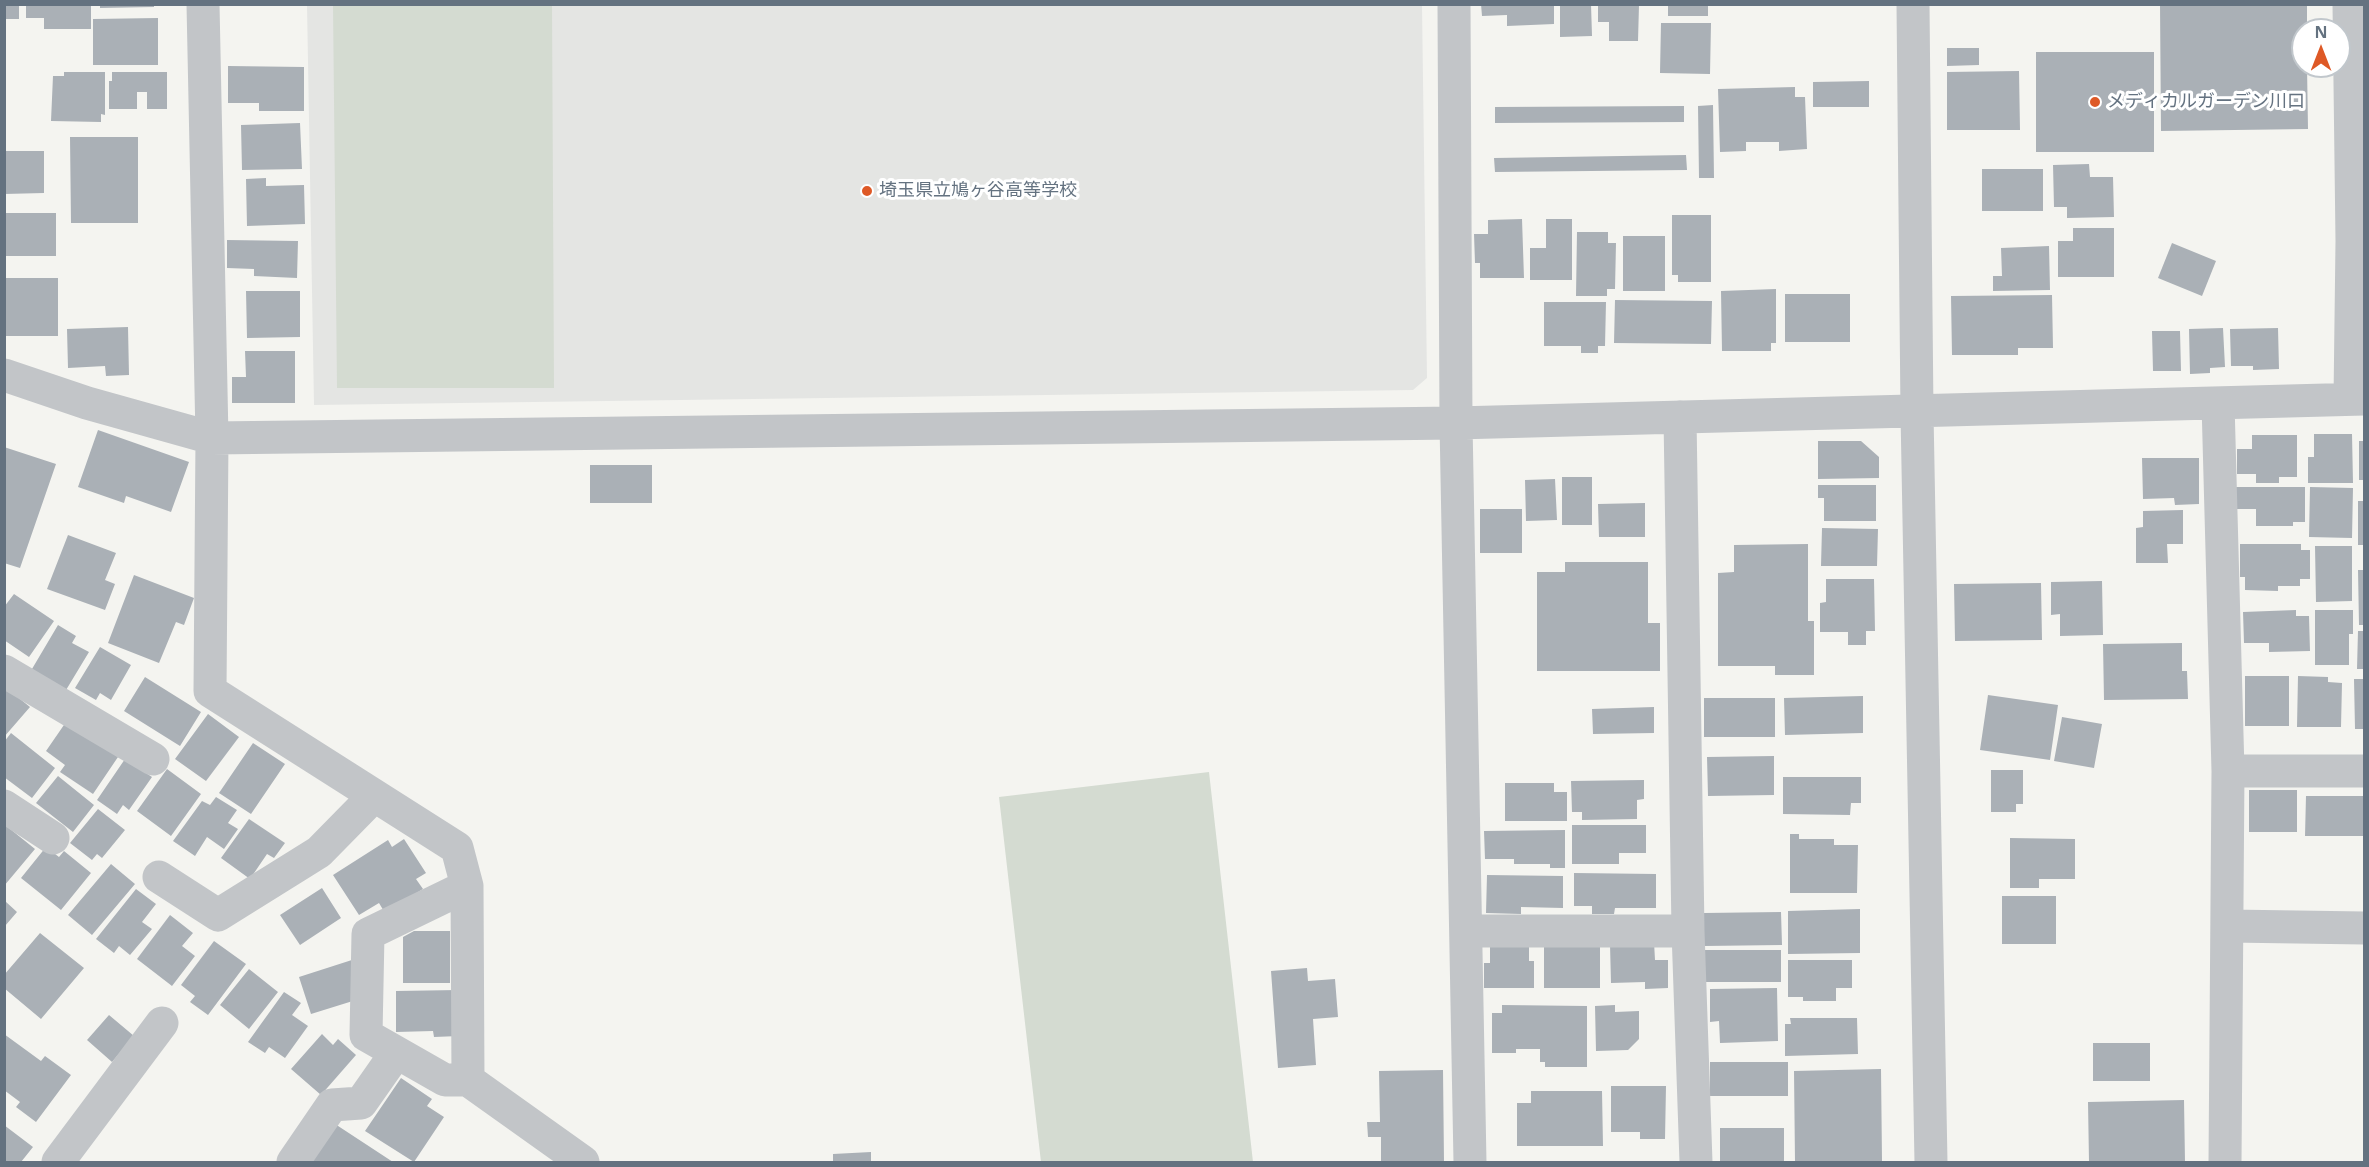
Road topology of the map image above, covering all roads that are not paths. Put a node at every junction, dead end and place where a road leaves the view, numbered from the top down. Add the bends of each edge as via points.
1 (203, 4) edge
2 (1454, 4) edge
3 (1913, 4) edge
4 (2349, 4) edge
5 (2357, 74) edge
6 (2358, 240) edge
7 (4, 375) edge
8 (2357, 399) edge
9 (2218, 403) junction
10 (1917, 413) junction
11 (1680, 417) junction
12 (1456, 423) junction
13 (212, 438) junction
14 (4, 671) edge
15 (153, 759) dead end
16 (2229, 771) junction
17 (2364, 771) edge
18 (374, 796) junction
19 (4, 806) edge
20 (53, 838) dead end
21 (159, 877) dead end
22 (467, 886) junction
23 (2229, 926) junction
24 (2364, 927) edge
25 (1466, 930) junction
26 (1688, 930) junction
27 (162, 1023) dead end
28 (396, 1053) junction
29 (468, 1080) junction
30 (58, 1162) edge
31 (293, 1162) edge
32 (583, 1162) edge
33 (1470, 1162) edge
34 (1696, 1162) edge
35 (1931, 1162) edge
36 (2225, 1162) edge

1 - 13 street
2 - 12 street
3 - 10 street
4 - 5 street
5 - 6 street
6 - 8 street
7 - 13 street
8 - 9 street
9 - 10 street
9 - 16 street
10 - 11 street
10 - 35 street
11 - 12 street
11 - 26 street
12 - 13 street
12 - 25 street
13 - 18 street via 210,691
14 - 15 street
16 - 17 street
16 - 23 street
18 - 21 street via 319,852 218,915
18 - 22 street via 457,848
19 - 20 street
22 - 28 street via 368,934 366,1035
22 - 29 street
23 - 24 street
23 - 36 street
25 - 26 street
25 - 33 street
26 - 34 street
27 - 30 street
28 - 29 street via 445,1080
28 - 31 street via 361,1103 332,1105
29 - 32 street

